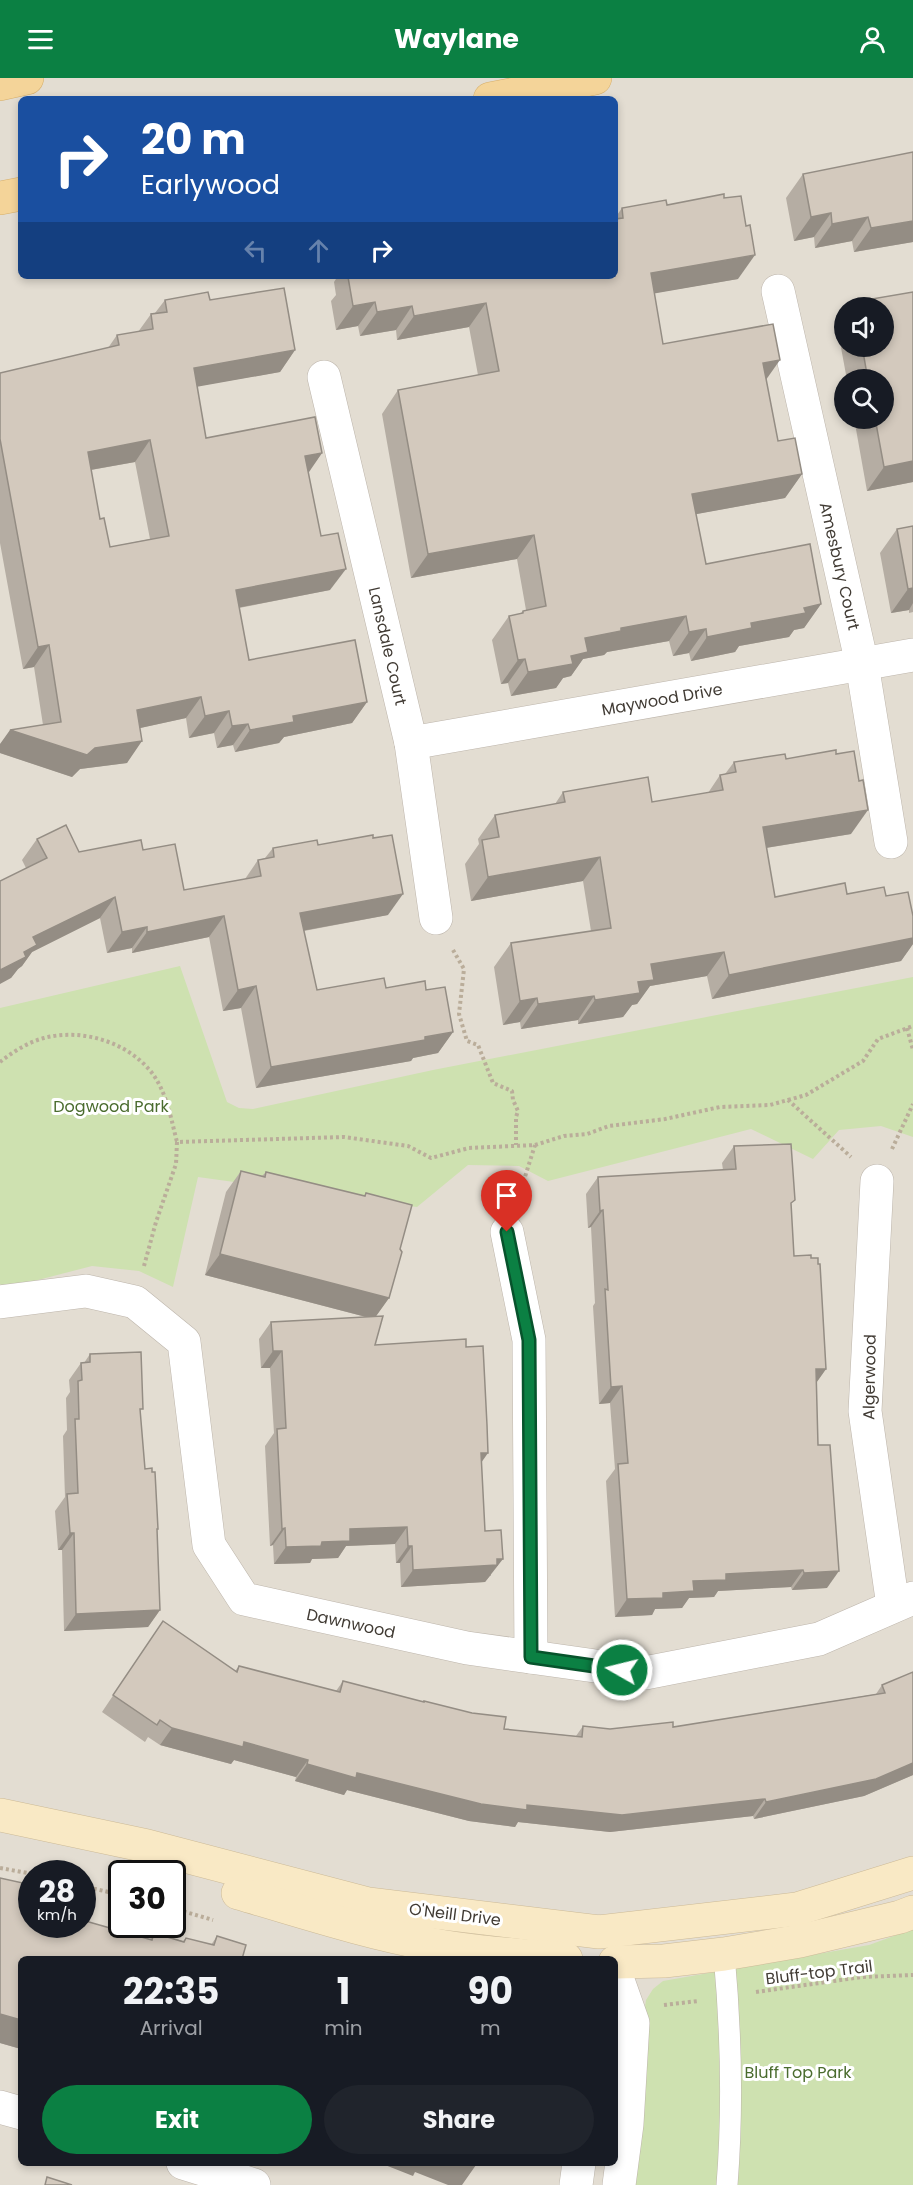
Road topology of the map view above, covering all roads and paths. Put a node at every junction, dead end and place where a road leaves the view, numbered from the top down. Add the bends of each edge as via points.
1 (27, 78) edge
2 (595, 78) edge
3 (0, 84) edge
4 (505, 96) edge
5 (18, 195) edge
6 (0, 198) edge
7 (778, 291) dead end
8 (324, 377) dead end
9 (913, 655) edge
10 (862, 664) junction
11 (411, 743) junction
12 (891, 842) dead end
13 (436, 918) joint
14 (913, 1026) edge
15 (908, 1028) junction
16 (913, 1050) edge
17 (0, 1062) edge
18 (788, 1100) junction
19 (913, 1104) edge
20 (177, 1142) junction
21 (516, 1145) junction
22 (536, 1145) junction
23 (877, 1181) junction
24 (507, 1232) joint
25 (0, 1302) edge
26 (135, 1302) junction
27 (903, 1602) edge
28 (531, 1657) junction
29 (0, 1815) edge
30 (0, 1838) edge
31 (115, 1860) edge
32 (0, 1868) edge
33 (18, 1871) edge
34 (913, 1873) edge
35 (186, 1879) edge
36 (913, 1912) edge
37 (612, 1950) edge
38 (724, 1954) junction
39 (528, 1956) edge
40 (913, 1975) edge
41 (618, 1980) edge
42 (728, 1996) junction
43 (626, 2003) junction
44 (0, 2107) edge
45 (18, 2112) edge
46 (193, 2166) edge
47 (579, 2166) edge
48 (254, 2185) edge
49 (576, 2185) edge
50 (619, 2185) edge
51 (727, 2185) edge

1 - 3 main road
2 - 4 main road
5 - 6 main road
7 - 10 street, Amesbury Court
8 - 11 street, Lansdale Court
9 - 10 street, Maywood Drive
10 - 11 street, Maywood Drive
10 - 12 street, Amesbury Court
11 - 13 street, Lansdale Court
13 - 21 path via 464,969 459,1014 467,1041 478,1045 493,1083 512,1091 518,1111
14 - 15 path
15 - 16 path
15 - 18 path via 878,1039 863,1061 806,1095
17 - 20 path via 45,1038 82,1034 111,1043 137,1056 153,1075 166,1100
18 - 22 path via 609,1126
18 - 23 path
19 - 23 path
20 - 21 path via 344,1137 408,1146 431,1158 469,1148
20 - 26 path via 176,1164
21 - 22 path
22 - 24 path
23 - 27 street, Algerwood via 865,1411
24 - 28 street via 529,1340
25 - 26 street, Dawnwood via 86,1291
26 - 28 street, Dawnwood via 184,1342 209,1545 244,1599 467,1648
27 - 28 street, Dawnwood via 819,1639 645,1673
29 - 37 main road, O'Neill Drive via 147,1846 368,1904 599,1932
30 - 31 main road
32 - 33 path
34 - 37 main road, O'Neill Drive via 797,1909
35 - 39 main road, O'Neill Drive via 430,1945
36 - 38 main road, O'Neill Drive via 800,1941
37 - 38 main road, O'Neill Drive via 664,1961
38 - 42 lane
40 - 42 path, Bluff-top Trail via 862,1977
41 - 43 street
42 - 43 path, Bluff-top Trail via 668,2005
42 - 51 lane
43 - 50 street via 633,2023
44 - 45 street
46 - 48 street
47 - 49 street

